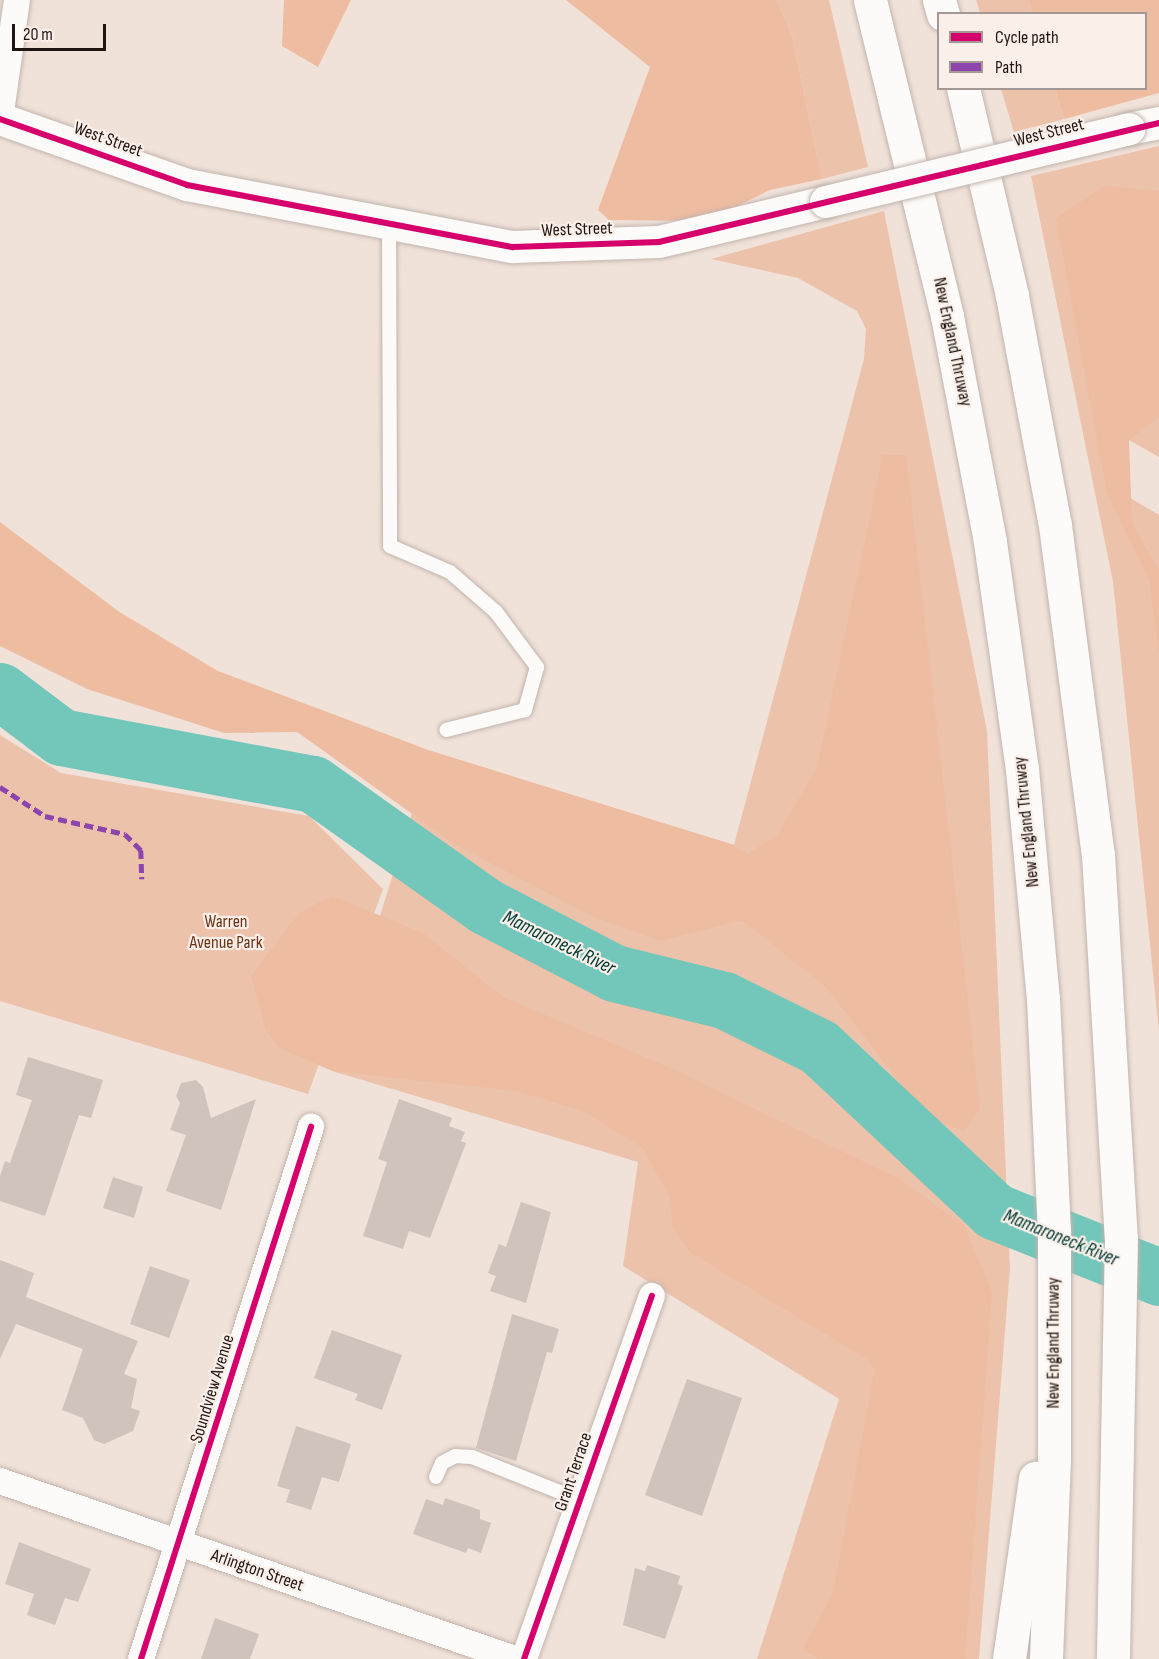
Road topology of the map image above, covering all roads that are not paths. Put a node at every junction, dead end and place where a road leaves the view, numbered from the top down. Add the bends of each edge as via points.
1 (16, 0) edge
2 (870, 0) edge
3 (963, 90) edge
4 (0, 119) edge
5 (1159, 123) edge
6 (389, 223) junction
7 (446, 730) dead end
8 (311, 1126) dead end
9 (652, 1296) dead end
10 (1055, 1342) junction
11 (436, 1477) dead end
12 (0, 1481) edge
13 (580, 1500) junction
14 (180, 1545) junction
15 (141, 1659) edge
16 (515, 1659) edge
17 (525, 1659) edge
18 (1009, 1659) edge
19 (1046, 1659) edge
20 (1113, 1659) edge

1 - 4 street
2 - 10 highway, New England Thruway via 947,316 990,542 1022,769 1050,1112
3 - 20 highway via 1034,410 1072,638 1098,854 1118,1136 1122,1372
4 - 6 street, West Street via 187,185
5 - 6 street, West Street, bridge via 658,242 513,247
6 - 7 lane via 390,546 450,572 496,612 537,667 525,710
8 - 14 street, Soundview Avenue
9 - 13 street, Grant Terrace
10 - 18 highway
10 - 19 highway, New England Thruway
11 - 13 lane via 442,1463 455,1456 472,1457
12 - 14 street, Arlington Street
13 - 17 street, Grant Terrace
14 - 15 street, Soundview Avenue
14 - 16 street, Arlington Street

